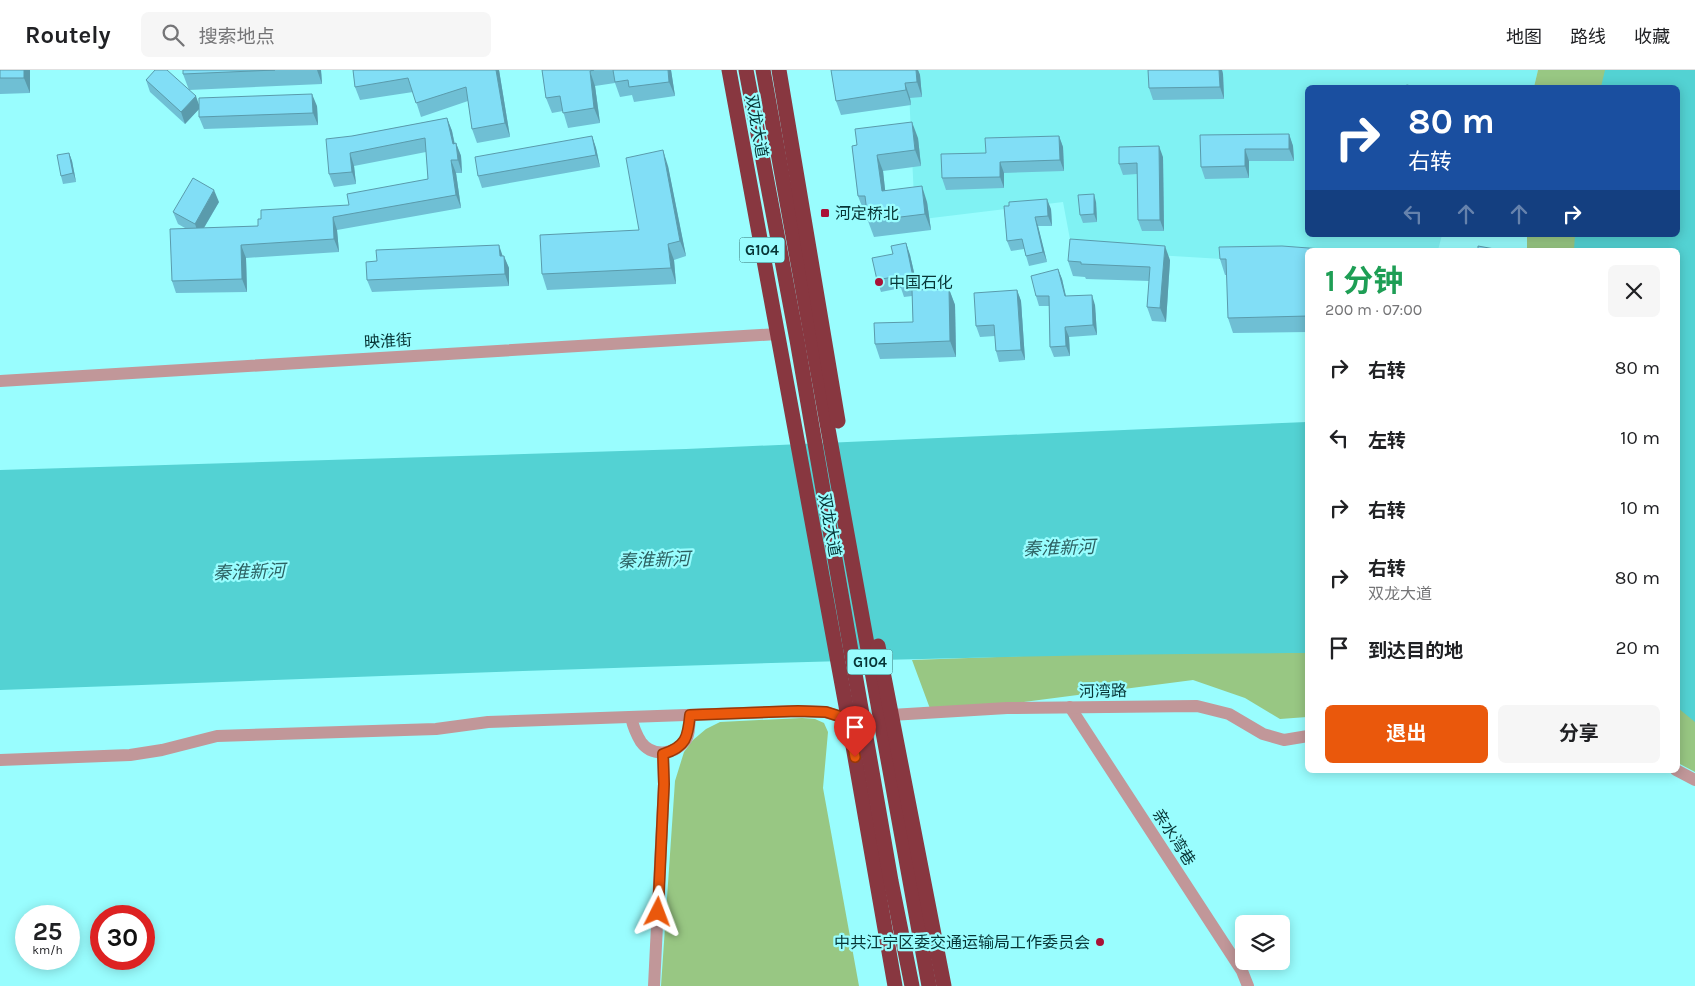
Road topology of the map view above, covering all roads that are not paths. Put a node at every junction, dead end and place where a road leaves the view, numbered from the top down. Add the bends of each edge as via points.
1 (729, 70) edge
2 (746, 70) edge
3 (763, 70) edge
4 (779, 70) edge
5 (778, 334) junction
6 (0, 381) edge
7 (1070, 707) junction
8 (889, 708) junction
9 (847, 712) junction
10 (690, 715) junction
11 (630, 717) junction
12 (1305, 736) edge
13 (663, 754) junction
14 (0, 760) edge
15 (1680, 772) edge
16 (1695, 780) edge
17 (654, 986) edge
18 (894, 986) edge
19 (912, 986) edge
20 (928, 986) edge
21 (944, 986) edge
22 (1248, 986) edge

1 - 5 highway, 双龙大道 / G104
2 - 19 highway, G104
3 - 20 highway, G104
4 - 8 highway, 双龙大道 / G104
5 - 6 street, 映淮街
5 - 9 highway, 双龙大道 / G104
7 - 8 street, 河湾路
7 - 12 street, 河湾路 via 1197,706 1229,714 1263,734 1284,740
7 - 22 street, 亲水湾巷
8 - 21 highway, 双龙大道 / G104
9 - 10 street
9 - 18 highway, 双龙大道 / G104
10 - 11 street
10 - 13 street via 686,740
11 - 13 street via 643,744
11 - 14 street via 488,722 436,729 217,736 130,755
13 - 17 street
15 - 16 street

